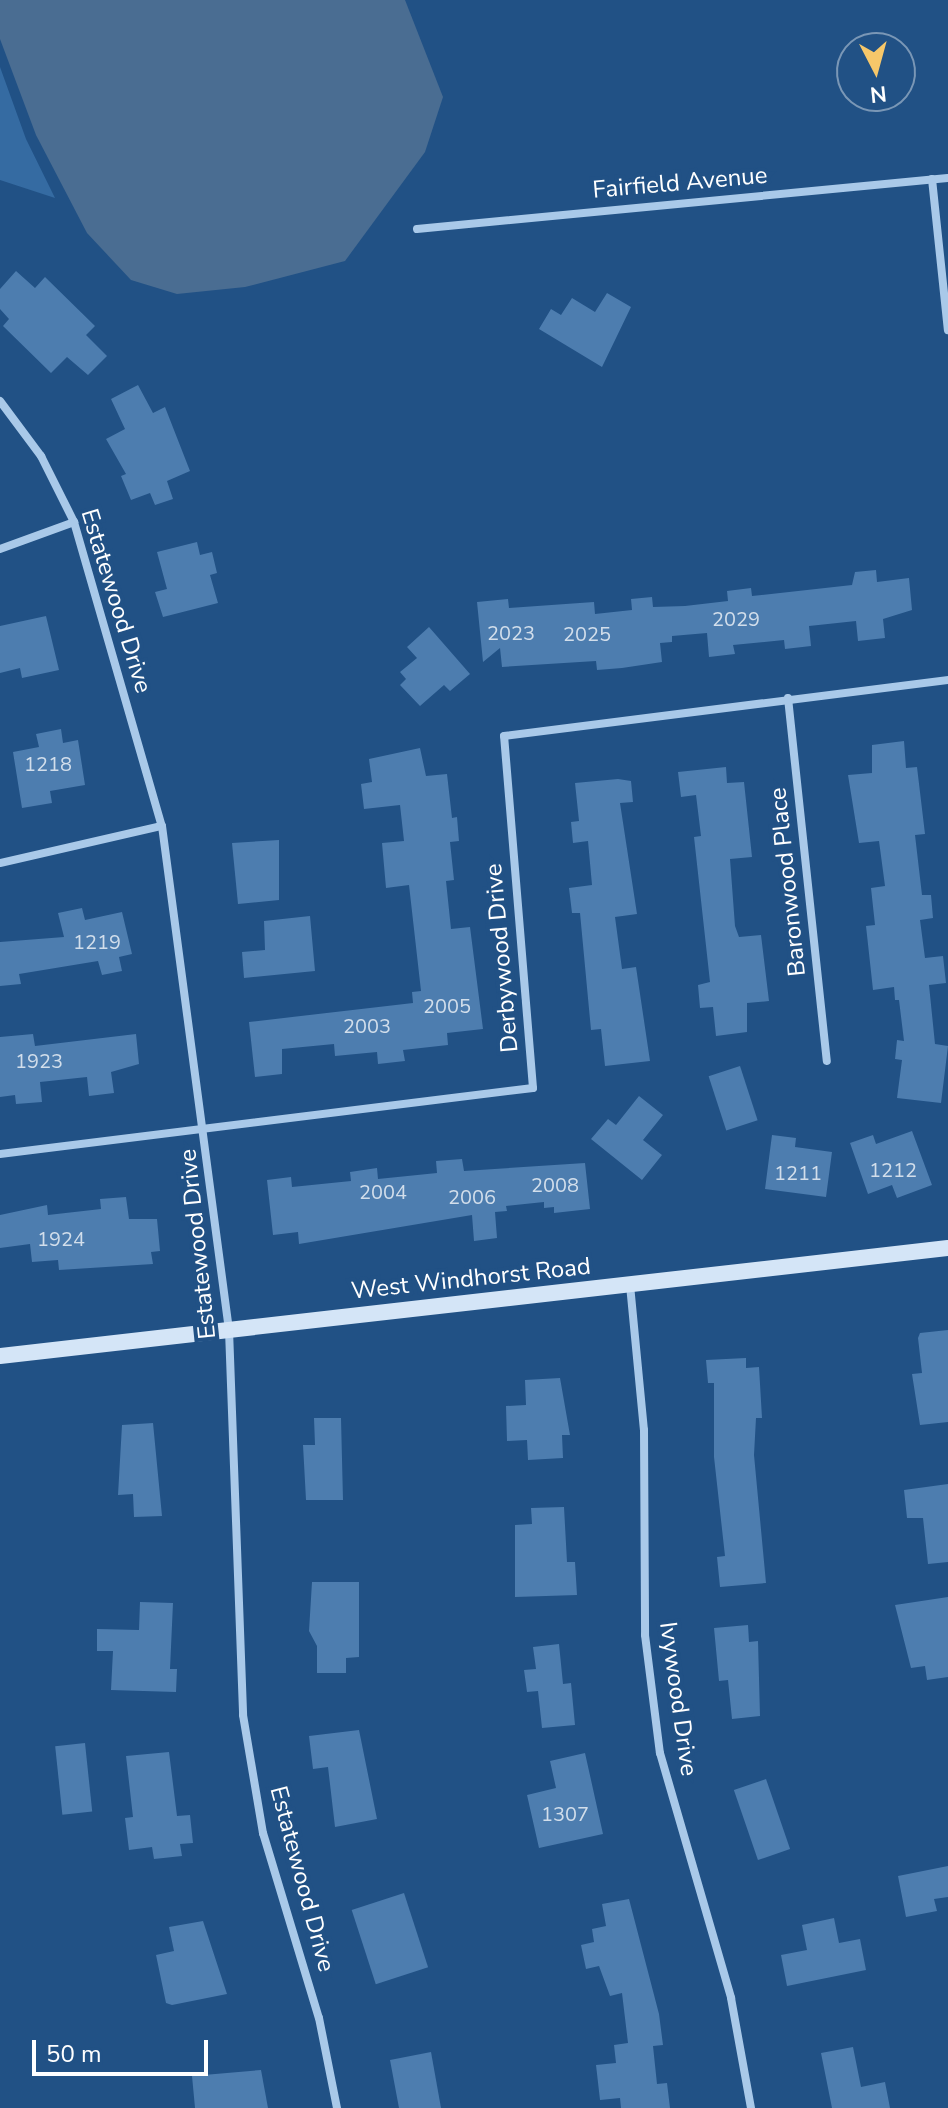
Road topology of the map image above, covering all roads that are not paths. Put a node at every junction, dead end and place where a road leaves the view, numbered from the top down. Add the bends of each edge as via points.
1 (948, 178) edge
2 (932, 179) junction
3 (417, 229) dead end
4 (948, 330) edge
5 (0, 401) edge
6 (74, 522) junction
7 (0, 549) edge
8 (948, 680) edge
9 (788, 698) junction
10 (162, 826) junction
11 (0, 863) edge
12 (827, 1061) dead end
13 (206, 1131) junction
14 (0, 1154) edge
15 (948, 1248) edge
16 (630, 1285) junction
17 (229, 1330) junction
18 (0, 1356) edge
19 (337, 2108) edge
20 (751, 2108) edge

1 - 2 street, Fairfield Avenue
2 - 3 street, Fairfield Avenue
2 - 4 street
5 - 6 street, Estatewood Drive via 41,456
6 - 7 street
6 - 10 street, Estatewood Drive
8 - 9 street, Derbywood Drive
9 - 12 street, Baronwood Place
9 - 13 street, Derbywood Drive via 504,736 533,1088
10 - 11 street
10 - 13 street, Estatewood Drive
13 - 14 street, Derbywood Drive
13 - 17 street, Estatewood Drive
15 - 16 street, West Windhorst Road
16 - 17 street, West Windhorst Road
16 - 20 street, Ivywood Drive via 644,1430 645,1635 660,1753 731,1998
17 - 18 street, West Windhorst Road
17 - 19 street, Estatewood Drive via 243,1715 263,1833 319,2018

